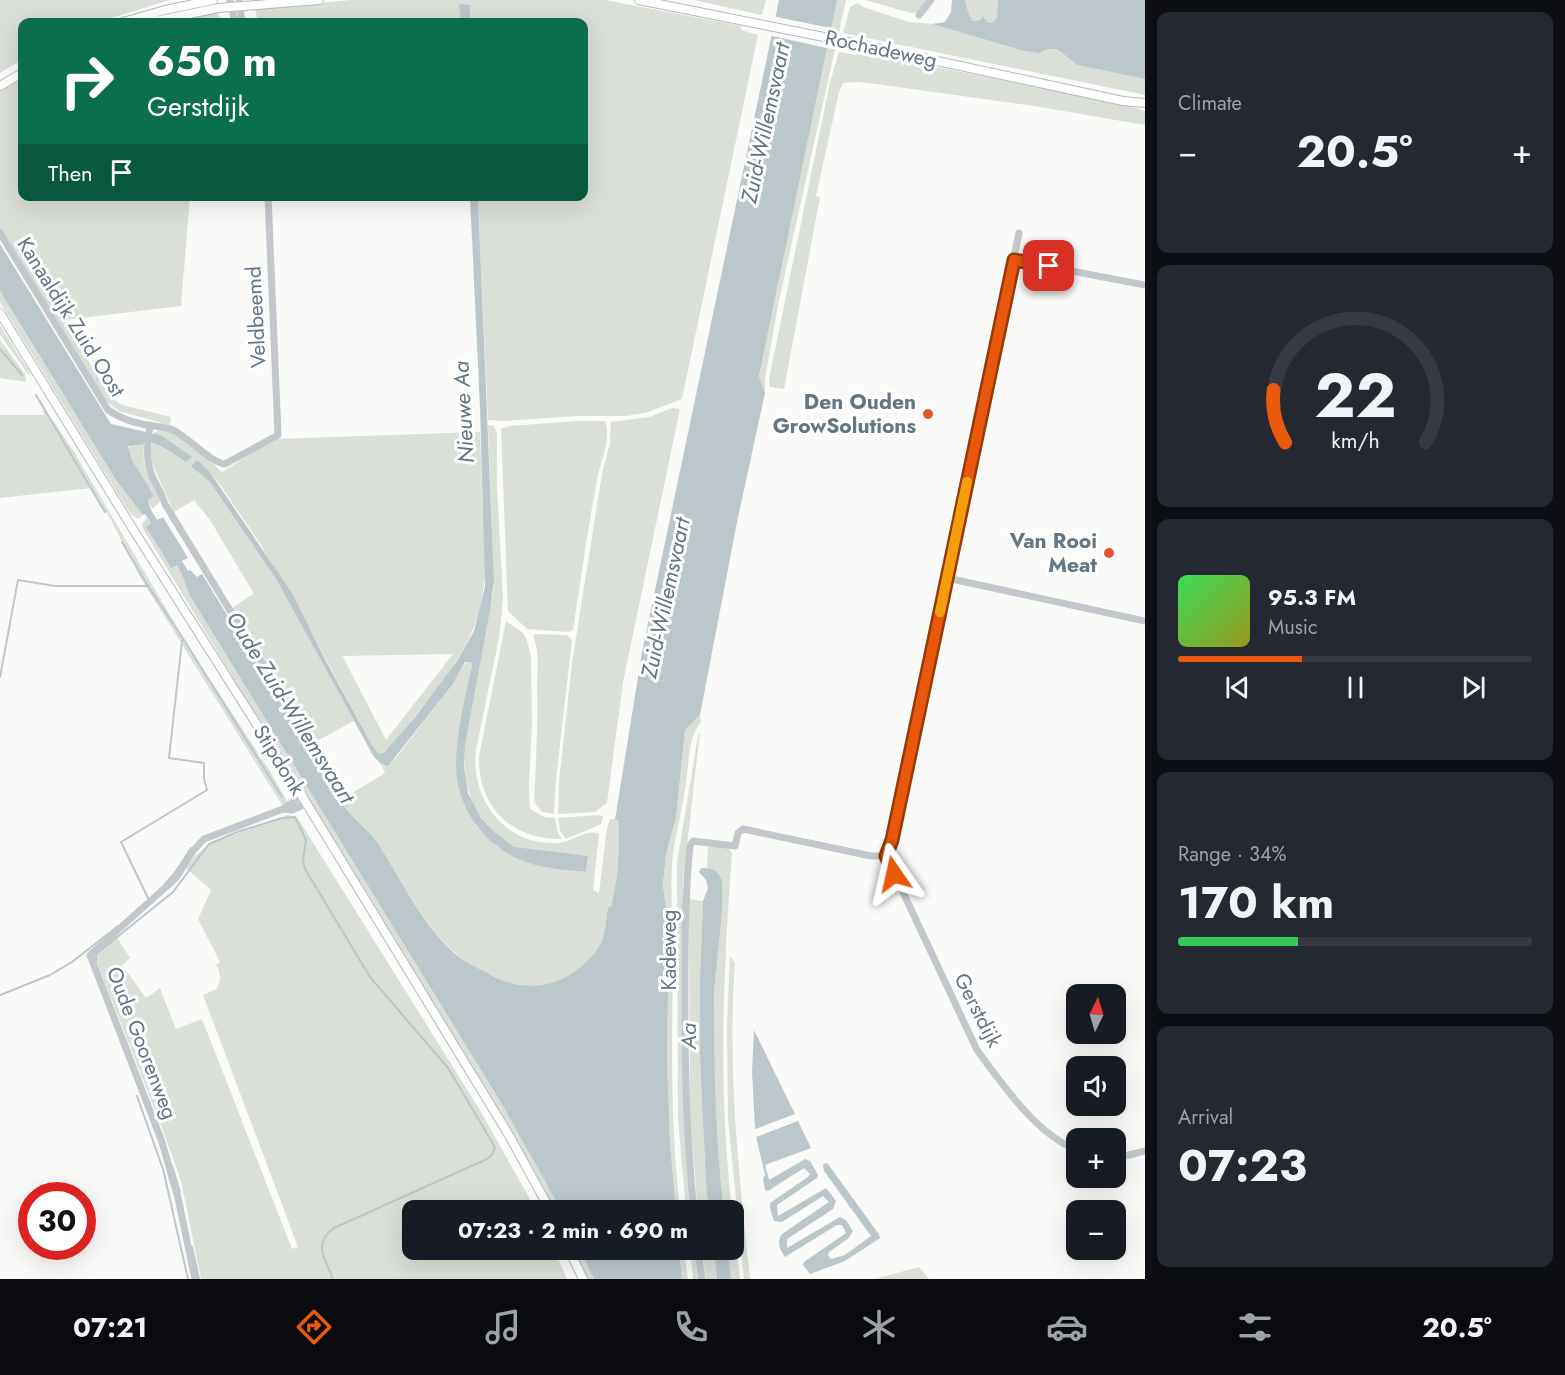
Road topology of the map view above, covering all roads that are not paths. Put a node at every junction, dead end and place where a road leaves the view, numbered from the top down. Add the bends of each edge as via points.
1 (213, 0) edge
2 (319, 0) edge
3 (639, 0) edge
4 (932, 0) edge
5 (235, 3) edge
6 (919, 15) dead end
7 (137, 18) edge
8 (169, 18) edge
9 (241, 18) edge
10 (18, 75) edge
11 (0, 86) edge
12 (1123, 101) junction
13 (1145, 103) edge
14 (1145, 110) edge
15 (267, 201) edge
16 (0, 233) edge
17 (1019, 233) dead end
18 (1014, 260) junction
19 (1145, 285) edge
20 (0, 313) edge
21 (150, 425) junction
22 (278, 435) joint
23 (947, 578) junction
24 (1145, 621) edge
25 (336, 780) dead end
26 (304, 800) junction
27 (886, 856) junction
28 (1066, 1144) edge
29 (1145, 1151) edge
30 (1126, 1156) edge
31 (545, 1200) edge
32 (693, 1200) edge
33 (574, 1260) edge
34 (699, 1260) edge
35 (195, 1279) edge
36 (583, 1279) edge
37 (702, 1279) edge

1 - 7 main road
2 - 5 main road
3 - 12 main road, Rochadeweg
4 - 6 street
5 - 8 main road
5 - 9 street
10 - 11 main road
12 - 13 main road, Rochadeweg
12 - 14 main road, Rochadeweg
15 - 22 street, Veldbeemd
16 - 21 street, Kanaaldijk Zuid Oost via 108,410 121,419
17 - 18 street
18 - 19 street
18 - 23 street
20 - 26 main road, Stipdonk
21 - 22 street, Kanaaldijk Zuid Oost via 174,430 217,463 225,464
21 - 25 street via 150,472 165,504
23 - 24 street
23 - 27 street
26 - 31 main road, Stipdonk
26 - 35 street, Oude Goorenweg via 291,810 283,809 204,839 176,878 90,955 162,1142
27 - 28 street, Gerstdijk via 977,1050 1032,1118
27 - 32 street, Kadeweg via 743,829 735,846 693,841 690,846 686,887 685,1093
29 - 30 street
33 - 36 main road
34 - 37 street

